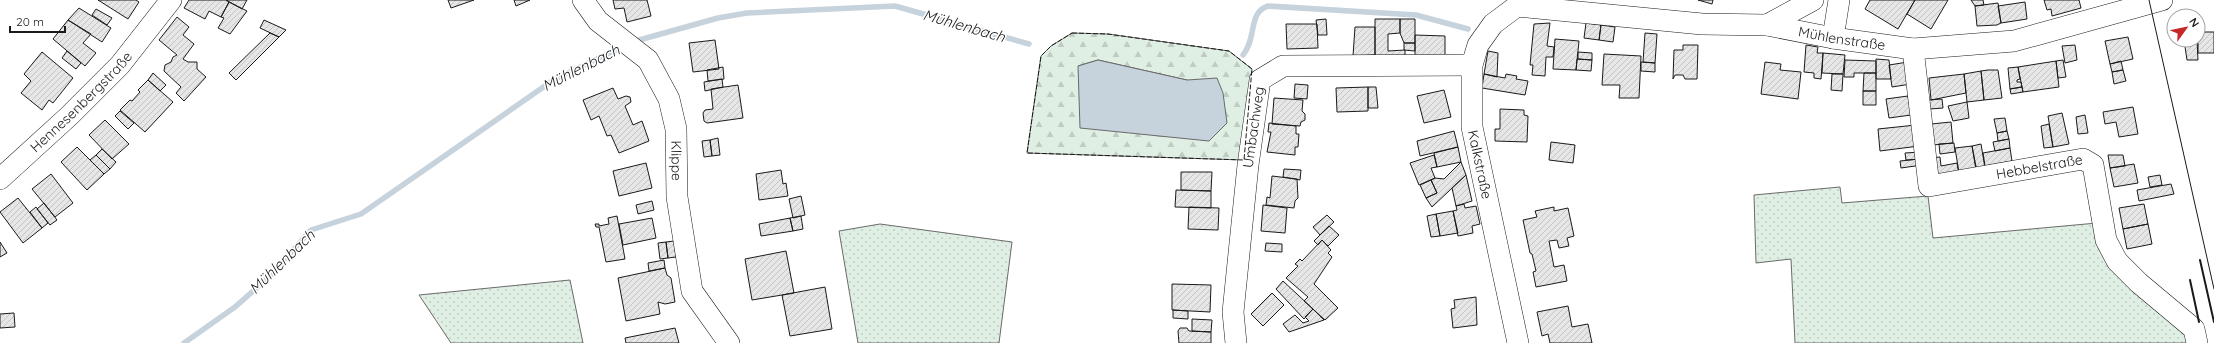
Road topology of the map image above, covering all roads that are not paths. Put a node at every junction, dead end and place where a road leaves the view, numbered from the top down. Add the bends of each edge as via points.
1 (171, 0) edge
2 (583, 0) edge
3 (1813, 0) edge
4 (1839, 0) edge
5 (2162, 0) edge
6 (1516, 3) edge
7 (1767, 25) junction
8 (1833, 38) junction
9 (1913, 48) junction
10 (1472, 65) junction
11 (0, 179) edge
12 (729, 343) edge
13 (1236, 343) edge
14 (1518, 343) edge
15 (2197, 343) edge

1 - 11 street, Hennesenbergstraße via 120,65
2 - 12 street, Klippe via 598,21 648,60 669,98 676,129 677,197 692,291
3 - 7 street
4 - 8 street
5 - 9 street, Mühlenstraße via 2014,41
6 - 7 street, Mühlenstraße via 1702,24
6 - 10 street, Kalkstraße via 1493,24 1478,46
7 - 8 street, Mühlenstraße
8 - 9 street, Mühlenstraße
9 - 15 street, Hebbelstraße via 1929,186 2083,159 2093,165 2106,240 2117,261 2194,329
10 - 13 street, Umbachweg via 1283,66 1260,80 1233,312
10 - 14 street, Kalkstraße via 1472,127

